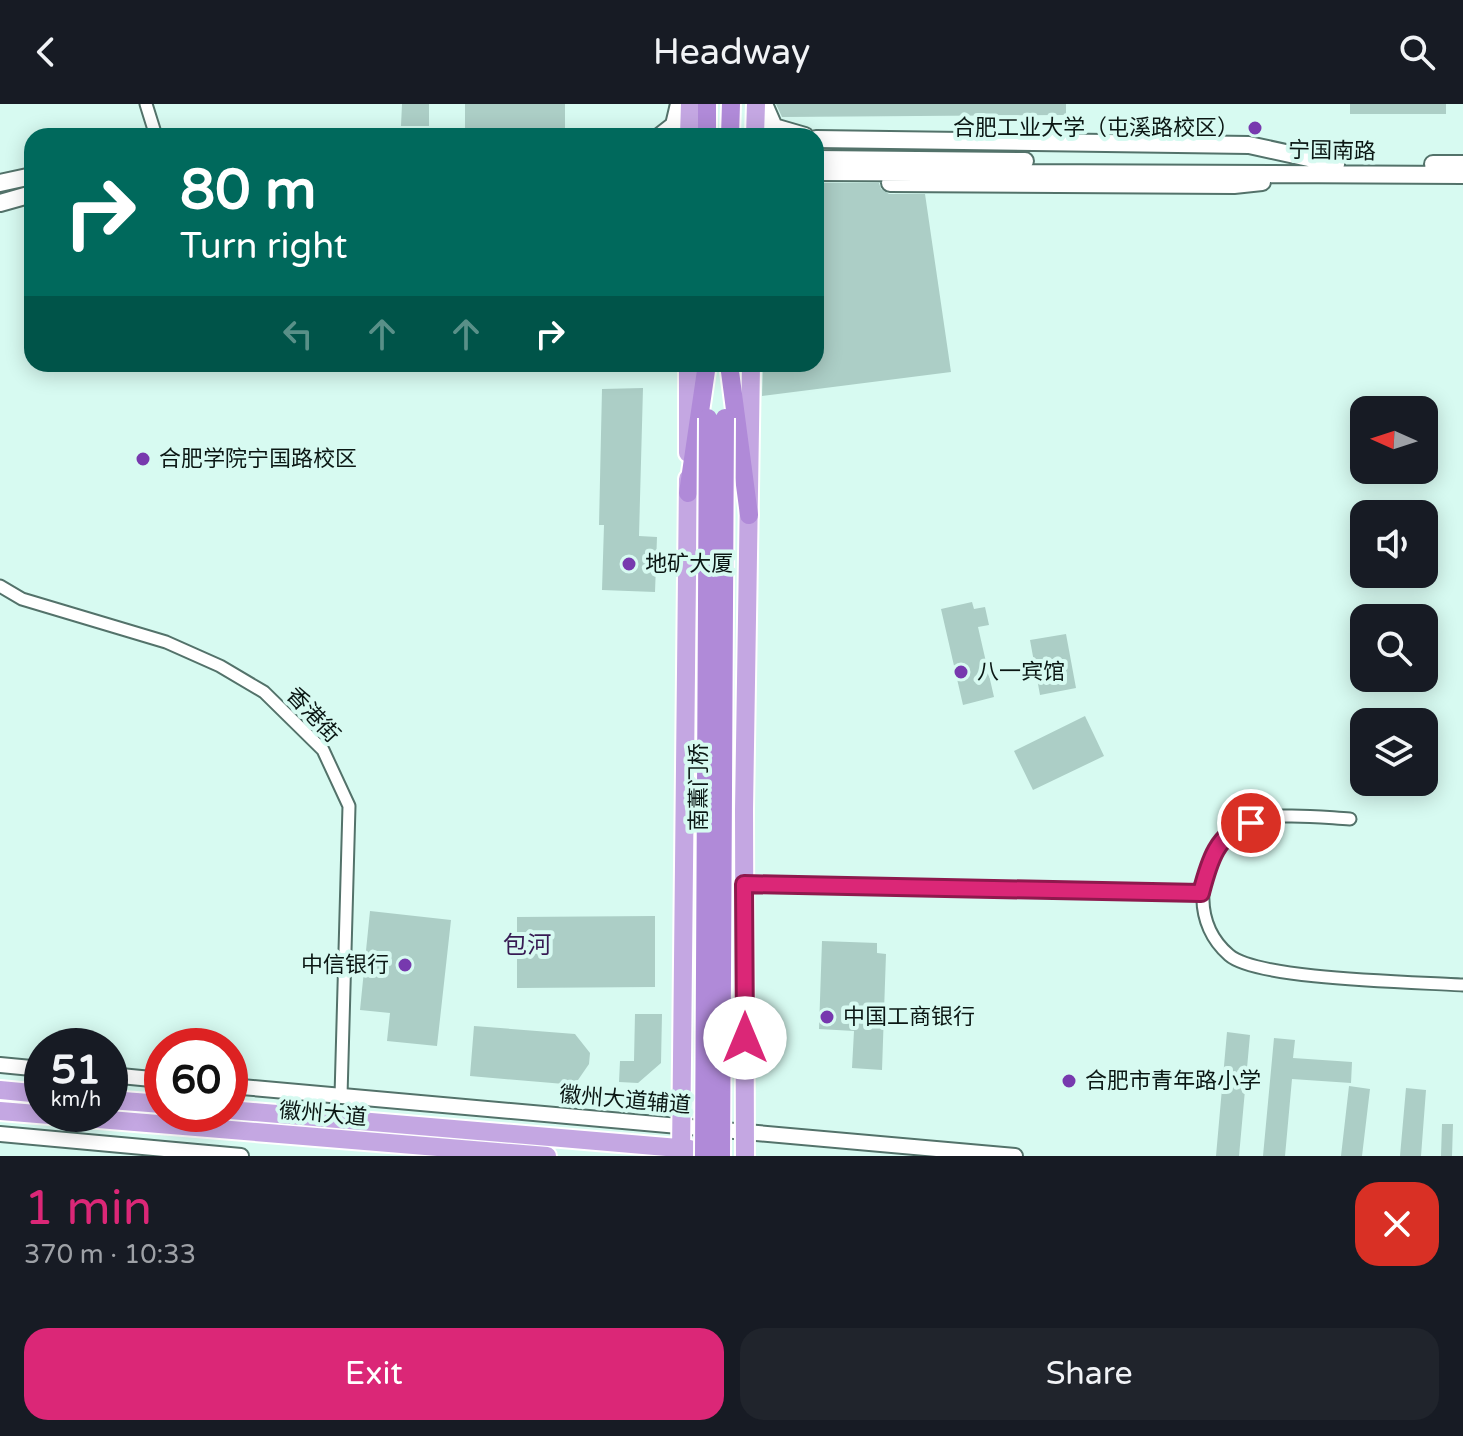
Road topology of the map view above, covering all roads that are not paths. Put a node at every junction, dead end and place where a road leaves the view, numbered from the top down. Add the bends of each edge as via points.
1 (146, 104) edge
2 (679, 104) edge
3 (690, 104) edge
4 (707, 104) edge
5 (731, 104) edge
6 (756, 104) edge
7 (764, 104) edge
8 (154, 128) edge
9 (670, 128) edge
10 (689, 128) edge
11 (707, 128) edge
12 (730, 128) edge
13 (755, 128) edge
14 (777, 128) edge
15 (824, 139) edge
16 (824, 159) edge
17 (1463, 164) edge
18 (1337, 168) junction
19 (824, 172) edge
20 (1463, 175) edge
21 (24, 178) edge
22 (0, 183) edge
23 (824, 183) edge
24 (24, 196) edge
25 (0, 203) edge
26 (688, 372) edge
27 (706, 372) edge
28 (708, 372) edge
29 (726, 372) edge
30 (729, 372) edge
31 (751, 372) edge
32 (716, 418) junction
33 (688, 493) junction
34 (749, 515) junction
35 (0, 586) edge
36 (1350, 819) dead end
37 (744, 884) junction
38 (1201, 893) junction
39 (1463, 985) edge
40 (0, 1065) edge
41 (24, 1067) edge
42 (248, 1088) edge
43 (0, 1090) edge
44 (24, 1092) edge
45 (341, 1096) junction
46 (0, 1111) edge
47 (248, 1112) edge
48 (682, 1127) junction
49 (745, 1132) junction
50 (0, 1134) edge
51 (681, 1152) edge
52 (745, 1155) edge
53 (233, 1156) edge
54 (547, 1156) edge
55 (704, 1156) edge
56 (721, 1156) edge
57 (765, 1156) edge
58 (1015, 1156) edge

1 - 8 street
2 - 9 main road
3 - 10 main road
4 - 11 highway
5 - 12 highway
6 - 13 main road
7 - 14 main road
15 - 18 main road via 1249,145
16 - 18 main road, 宁国南路
17 - 18 main road, 宁国南路
18 - 19 main road, 宁国南路
18 - 20 main road, 宁国南路
18 - 23 main road via 1234,185
21 - 22 main road
24 - 25 main road
26 - 33 main road
27 - 33 highway
28 - 32 highway
29 - 32 highway
30 - 34 highway
31 - 34 main road
32 - 55 highway, 南薰门桥, bridge
32 - 56 highway, 南薰门桥, bridge
33 - 48 main road
34 - 37 main road
35 - 45 street, 香港街 via 22,599 166,642 220,666 264,692 323,750 349,806
36 - 38 street via 1282,815 1235,828 1210,856
37 - 38 street
37 - 49 main road
38 - 39 street via 1206,925 1230,956 1271,970
40 - 41 street
42 - 45 street, 徽州大道辅道
43 - 44 main road
45 - 48 street, 徽州大道辅道
46 - 54 main road, 徽州大道
47 - 51 main road, 徽州大道
48 - 49 street, 徽州大道辅道
48 - 51 main road
49 - 52 main road
49 - 58 street, 徽州大道辅道
50 - 53 street
51 - 52 main road, 徽州大道
52 - 57 main road, 徽州大道

